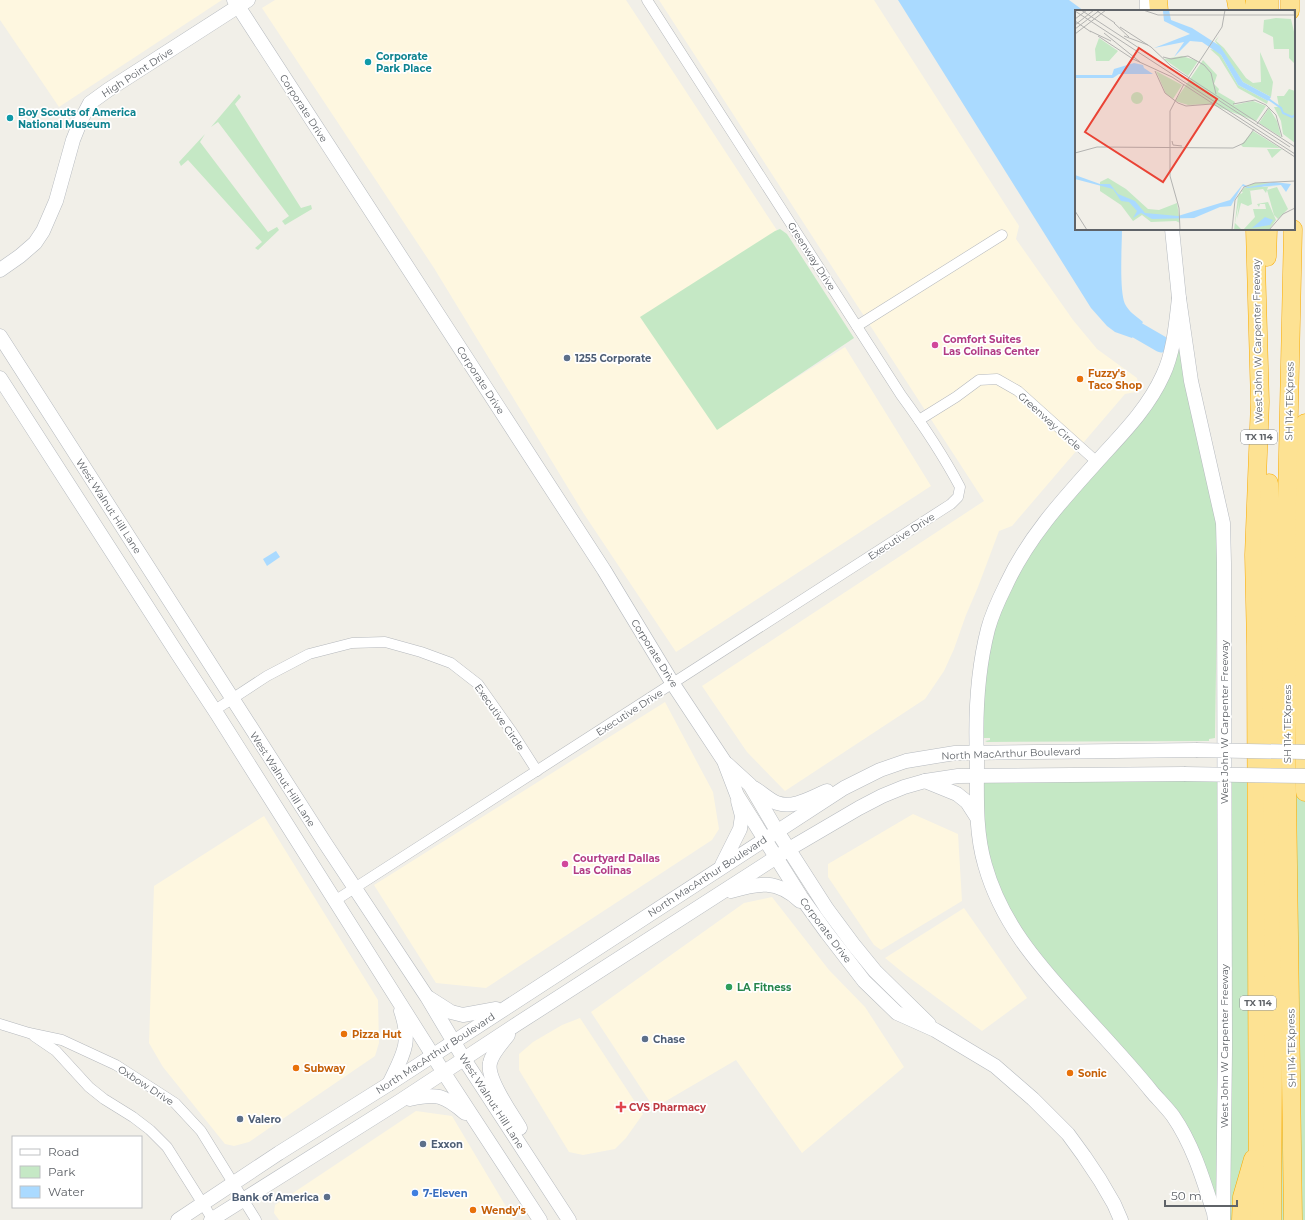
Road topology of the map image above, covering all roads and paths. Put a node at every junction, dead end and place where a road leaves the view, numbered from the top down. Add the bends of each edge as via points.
1 (647, 0) edge
2 (1158, 0) edge
3 (1236, 0) edge
4 (240, 2) edge
5 (1159, 10) edge
6 (1238, 10) edge
7 (1172, 230) edge
8 (1255, 230) edge
9 (1268, 230) edge
10 (1293, 230) edge
11 (1002, 235) dead end
12 (0, 270) edge
13 (1179, 298) junction
14 (857, 326) junction
15 (0, 336) edge
16 (0, 378) edge
17 (919, 420) junction
18 (1305, 423) edge
19 (1097, 462) junction
20 (942, 509) joint
21 (1304, 635) edge
22 (673, 684) junction
23 (232, 698) junction
24 (215, 710) junction
25 (976, 752) junction
26 (1305, 752) edge
27 (724, 761) junction
28 (537, 771) junction
29 (977, 775) junction
30 (1305, 776) edge
31 (925, 781) junction
32 (750, 785) junction
33 (844, 788) junction
34 (1305, 792) edge
35 (737, 795) junction
36 (976, 816) junction
37 (777, 831) junction
38 (765, 839) junction
39 (789, 849) junction
40 (776, 856) junction
41 (721, 868) junction
42 (354, 888) junction
43 (719, 894) junction
44 (336, 900) junction
45 (810, 910) junction
46 (875, 970) junction
47 (863, 979) junction
48 (397, 997) junction
49 (427, 997) junction
50 (504, 1008) junction
51 (0, 1024) edge
52 (517, 1024) junction
53 (935, 1030) junction
54 (30, 1033) junction
55 (453, 1041) junction
56 (433, 1055) junction
57 (464, 1059) junction
58 (444, 1073) junction
59 (389, 1084) junction
60 (400, 1101) junction
61 (478, 1124) junction
62 (1258, 1143) junction
63 (540, 1175) junction
64 (234, 1183) junction
65 (243, 1200) junction
66 (203, 1203) junction
67 (1293, 1218) edge
68 (178, 1220) edge
69 (212, 1220) edge
70 (256, 1220) edge
71 (540, 1220) edge
72 (569, 1220) edge
73 (1121, 1220) edge
74 (1215, 1220) edge
75 (1223, 1220) edge
76 (1241, 1220) edge
77 (1258, 1220) edge
78 (1272, 1220) edge

1 - 14 street, Greenway Drive
2 - 5 highway
3 - 6 highway
4 - 12 main road, High Point Drive via 90,103 73,140 56,201 43,231 35,243
4 - 22 main road, Corporate Drive via 604,570
7 - 13 main road, West John W Carpenter Freeway
8 - 62 highway, West John W Carpenter Freeway / TX 114 via 1260,402 1254,555
9 - 78 highway, SH 114 TEXpress via 1267,363 1274,904
10 - 67 highway, SH 114 TEXpress via 1287,498 1286,709
11 - 14 street
13 - 19 main road via 1173,341 1164,372 1136,419
13 - 75 main road, West John W Carpenter Freeway via 1191,382 1223,523
14 - 17 street, Greenway Drive
15 - 23 main road, West Walnut Hill Lane
16 - 24 main road, West Walnut Hill Lane
17 - 19 street, Greenway Circle via 979,380 997,379 1018,391
17 - 20 street, Greenway Drive via 946,460 960,487 958,497
18 - 21 highway
19 - 25 main road via 1043,524 1019,560 988,628 976,709
20 - 22 street, Executive Drive
21 - 34 highway
22 - 27 main road, Corporate Drive
22 - 28 street, Executive Drive
23 - 24 street, Executive Circle
23 - 28 street, Executive Circle via 309,654 352,643 385,642 451,663 478,684
23 - 42 main road, West Walnut Hill Lane
24 - 44 main road, West Walnut Hill Lane
25 - 26 main road, North MacArthur Boulevard, bridge
25 - 29 main road
25 - 33 main road, North MacArthur Boulevard via 906,761 880,770
27 - 32 main road, Corporate Drive
27 - 35 main road, Corporate Drive
28 - 42 street, Executive Drive
29 - 30 main road, North MacArthur Boulevard, bridge
29 - 31 main road, North MacArthur Boulevard
29 - 36 main road
31 - 36 main road via 957,794 967,802
31 - 39 main road, North MacArthur Boulevard via 882,796
32 - 33 main road via 777,803 788,805 829,790
32 - 37 main road, Corporate Drive
33 - 37 main road, North MacArthur Boulevard
35 - 38 main road, Corporate Drive
35 - 41 main road via 742,816 740,829
36 - 74 main road via 984,864 998,902 1012,928 1047,974 1172,1116 1188,1141 1199,1167
37 - 38 main road, North MacArthur Boulevard
37 - 39 main road, Corporate Drive
38 - 40 main road, Corporate Drive
38 - 41 main road, North MacArthur Boulevard
39 - 40 main road, North MacArthur Boulevard
39 - 46 main road, Corporate Drive via 827,909
40 - 43 main road, North MacArthur Boulevard
40 - 45 main road, Corporate Drive
41 - 50 main road, North MacArthur Boulevard
42 - 44 street, Executive Drive
42 - 49 main road, West Walnut Hill Lane
43 - 45 main road via 769,884 781,887
43 - 52 main road, North MacArthur Boulevard
44 - 48 main road, West Walnut Hill Lane
45 - 47 main road, Corporate Drive
46 - 47 main road
46 - 53 main road, Corporate Drive
47 - 53 main road, Corporate Drive via 897,1013
48 - 56 main road, West Walnut Hill Lane
48 - 59 main road via 405,1023 407,1042
49 - 50 main road via 451,1012 463,1015
49 - 55 main road, West Walnut Hill Lane
50 - 55 main road, North MacArthur Boulevard
51 - 54 street, Oxbow Drive
52 - 57 main road, North MacArthur Boulevard
52 - 63 main road via 498,1047 489,1065 492,1080 537,1155
53 - 73 main road, Corporate Drive via 995,1066 1034,1099 1068,1134 1084,1156 1104,1186
54 - 64 street, Oxbow Drive via 62,1040 116,1065 176,1103 201,1131
54 - 66 street, Oxbow Drive via 56,1051 104,1100 150,1130 167,1147
55 - 56 main road, North MacArthur Boulevard
55 - 57 main road, West Walnut Hill Lane
56 - 58 main road, West Walnut Hill Lane
56 - 59 main road, North MacArthur Boulevard
57 - 58 main road, North MacArthur Boulevard
57 - 63 main road, West Walnut Hill Lane
58 - 60 main road, North MacArthur Boulevard
58 - 61 main road, West Walnut Hill Lane
59 - 64 main road, North MacArthur Boulevard
60 - 61 main road via 427,1095 446,1098
60 - 65 main road, North MacArthur Boulevard
61 - 71 main road, West Walnut Hill Lane
62 - 76 highway via 1243,1192
62 - 77 highway, West John W Carpenter Freeway / TX 114
63 - 72 main road, West Walnut Hill Lane
64 - 65 street, Oxbow Drive
64 - 66 main road, North MacArthur Boulevard
65 - 69 main road, North MacArthur Boulevard
65 - 70 street, Oxbow Drive
66 - 68 main road, North MacArthur Boulevard
66 - 69 street, Oxbow Drive

